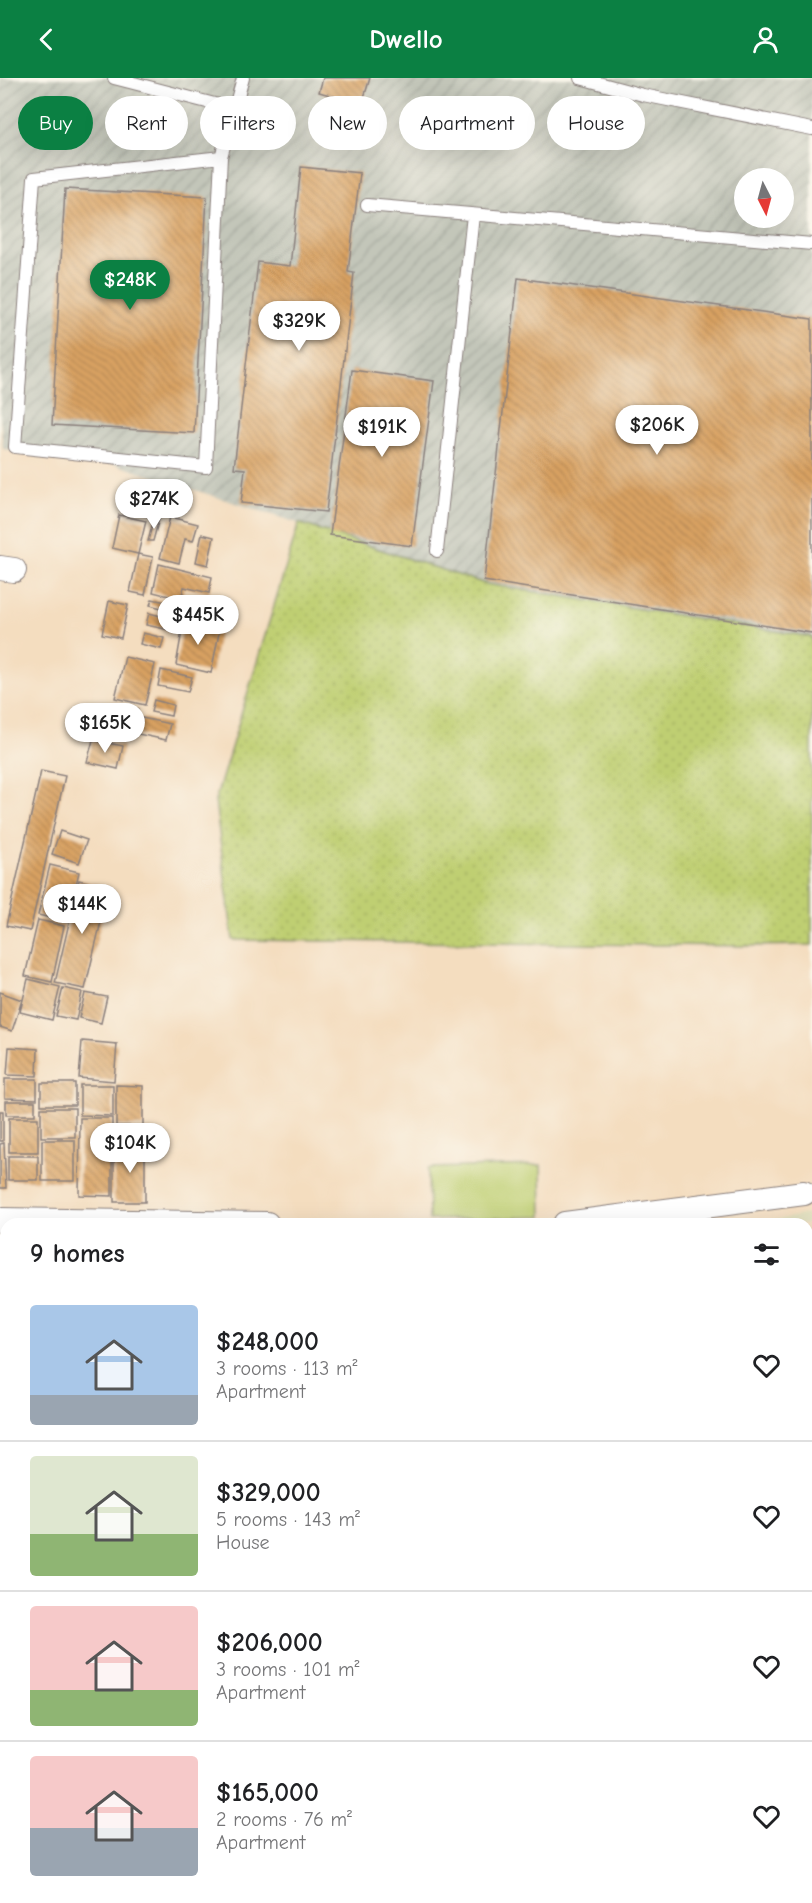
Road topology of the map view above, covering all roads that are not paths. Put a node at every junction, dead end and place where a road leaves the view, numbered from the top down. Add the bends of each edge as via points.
1 (114, 78) edge
2 (243, 78) edge
3 (580, 78) edge
4 (238, 96) edge
5 (200, 100) edge
6 (812, 129) edge
7 (223, 150) edge
8 (221, 157) junction
9 (367, 206) dead end
10 (473, 215) junction
11 (812, 244) edge
12 (437, 550) dead end
13 (804, 1193) dead end
14 (611, 1218) edge

1 - 5 lane
2 - 4 lane
3 - 6 lane via 643,95
7 - 8 lane
8 - 8 lane via 34,178 15,447 206,467
9 - 10 lane
10 - 11 lane
10 - 12 lane
13 - 14 street

